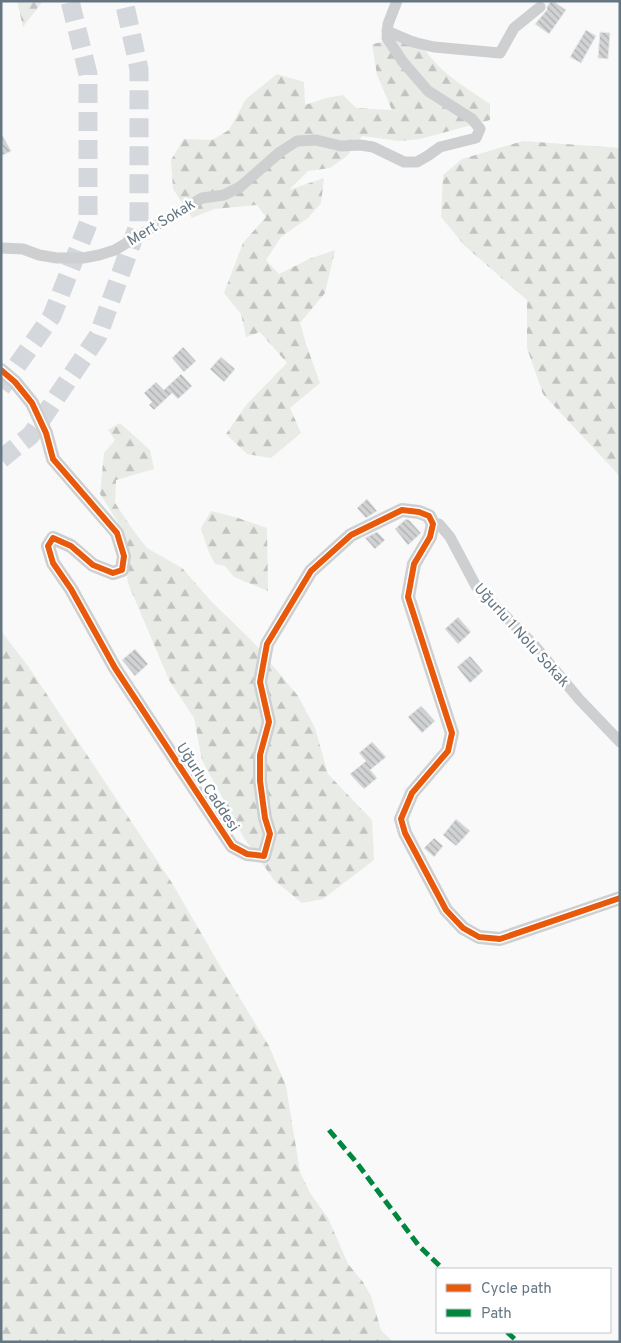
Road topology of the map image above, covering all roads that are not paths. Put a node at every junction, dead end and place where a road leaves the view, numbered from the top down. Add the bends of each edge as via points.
1 (397, 1) edge
2 (540, 6) dead end
3 (387, 31) junction
4 (1, 248) edge
5 (1, 370) edge
6 (433, 524) junction
7 (620, 742) edge
8 (620, 898) edge

1 - 3 street
2 - 3 street via 514,28 500,53 434,47
3 - 4 street, Mert Sokak via 387,38 403,62 428,91 472,119 480,129 476,138 440,147 417,162 404,162 372,147 341,146 316,140 297,141 240,187 224,195 202,198 115,250 99,256 57,258 23,249
5 - 6 street, Uğurlu Caddesi via 32,403 46,433 53,459 118,533 124,556 122,570 113,573 93,565 71,546 53,538 48,546 53,563 115,668 232,846 247,854 264,856 270,834 260,781 260,755 269,722 260,682 267,644 311,571 351,535 402,510 429,516
6 - 7 street, Uğurlu 1 Nolu Sokak via 439,524 450,537 476,586 534,645
6 - 8 street via 430,537 414,564 408,597 452,733 448,751 412,793 401,819 404,833 446,910 463,928 479,937 500,939

